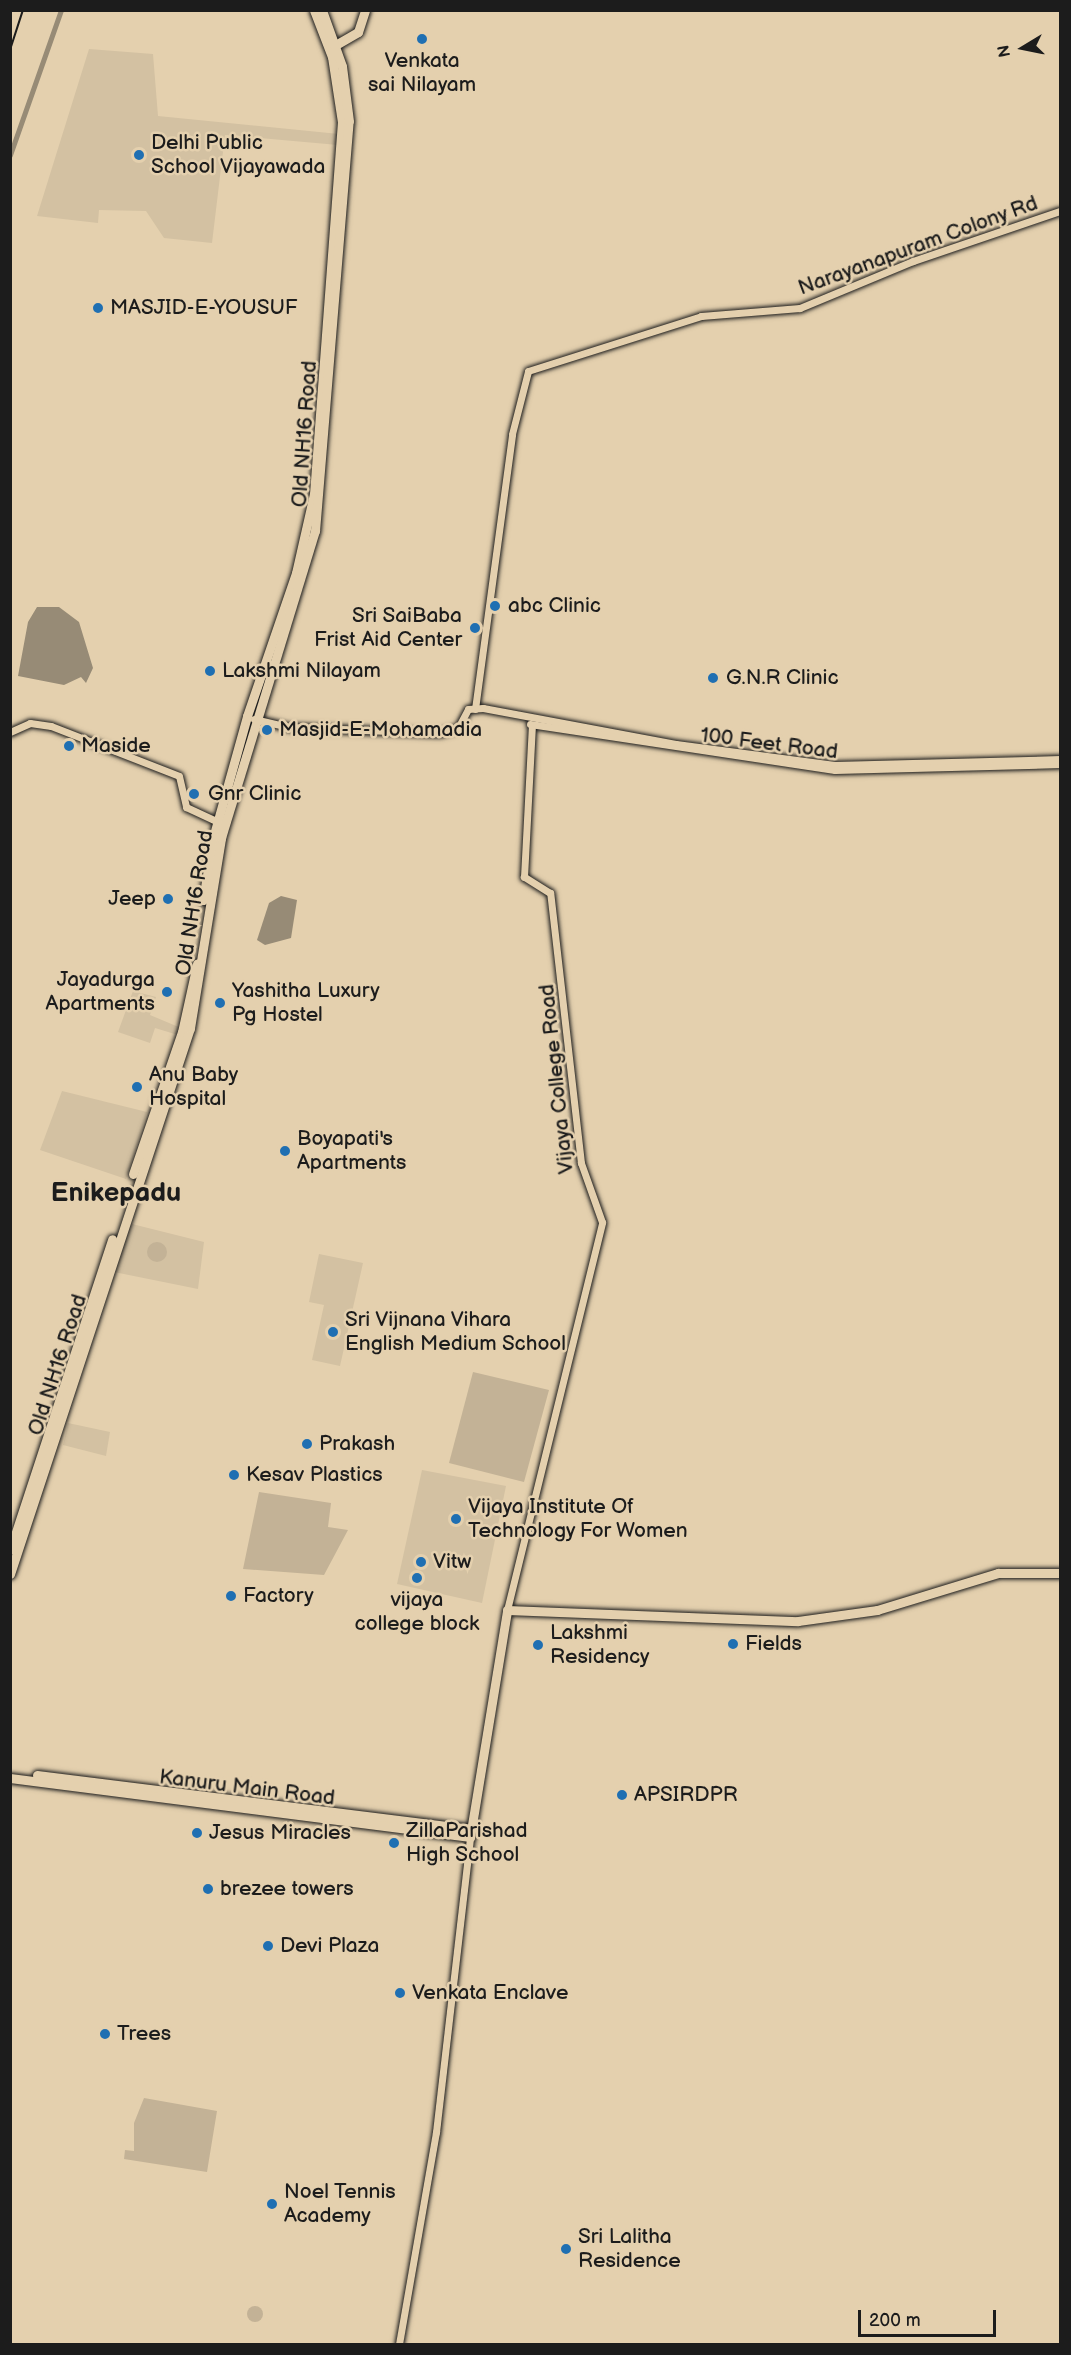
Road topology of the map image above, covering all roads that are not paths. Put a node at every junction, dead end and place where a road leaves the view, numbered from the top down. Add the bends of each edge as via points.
1 (314, 10) edge
2 (322, 10) edge
3 (364, 10) edge
4 (333, 46) junction
5 (1060, 211) edge
6 (477, 709) junction
7 (250, 718) junction
8 (532, 725) junction
9 (10, 732) edge
10 (1060, 759) edge
11 (1060, 764) edge
12 (218, 822) junction
13 (10, 1550) edge
14 (1060, 1573) edge
15 (10, 1574) edge
16 (507, 1610) junction
17 (10, 1772) edge
18 (10, 1778) edge
19 (242, 1802) junction
20 (470, 1833) junction
21 (399, 2344) edge

1 - 4 main road, Old NH16 Road
2 - 4 main road, Old NH16 Road
3 - 4 main road via 358,32
4 - 7 main road, Old NH16 Road via 341,159 314,494 296,573
5 - 6 street, Narayanapuram Colony Rd via 914,261 800,308 701,316 528,371 512,434
6 - 7 street via 465,712 458,728 439,733 289,728
6 - 8 street, 100 Feet Road
6 - 10 street, 100 Feet Road via 676,744 835,765
7 - 12 main road, Old NH16 Road
7 - 15 main road, Old NH16 Road via 216,861 190,1028
8 - 11 street, 100 Feet Road via 835,771
8 - 16 street, Vijaya College Road via 523,869 528,882 550,893 583,1174 602,1222
9 - 12 street via 30,723 51,726 179,776 186,807
12 - 13 main road, Old NH16 Road via 182,1032
14 - 16 main road via 998,1573 877,1610 798,1621
16 - 20 main road
17 - 19 main road, Kanuru Main Road
18 - 19 main road, Kanuru Main Road
19 - 20 main road, Kanuru Main Road
20 - 21 street via 436,2132

